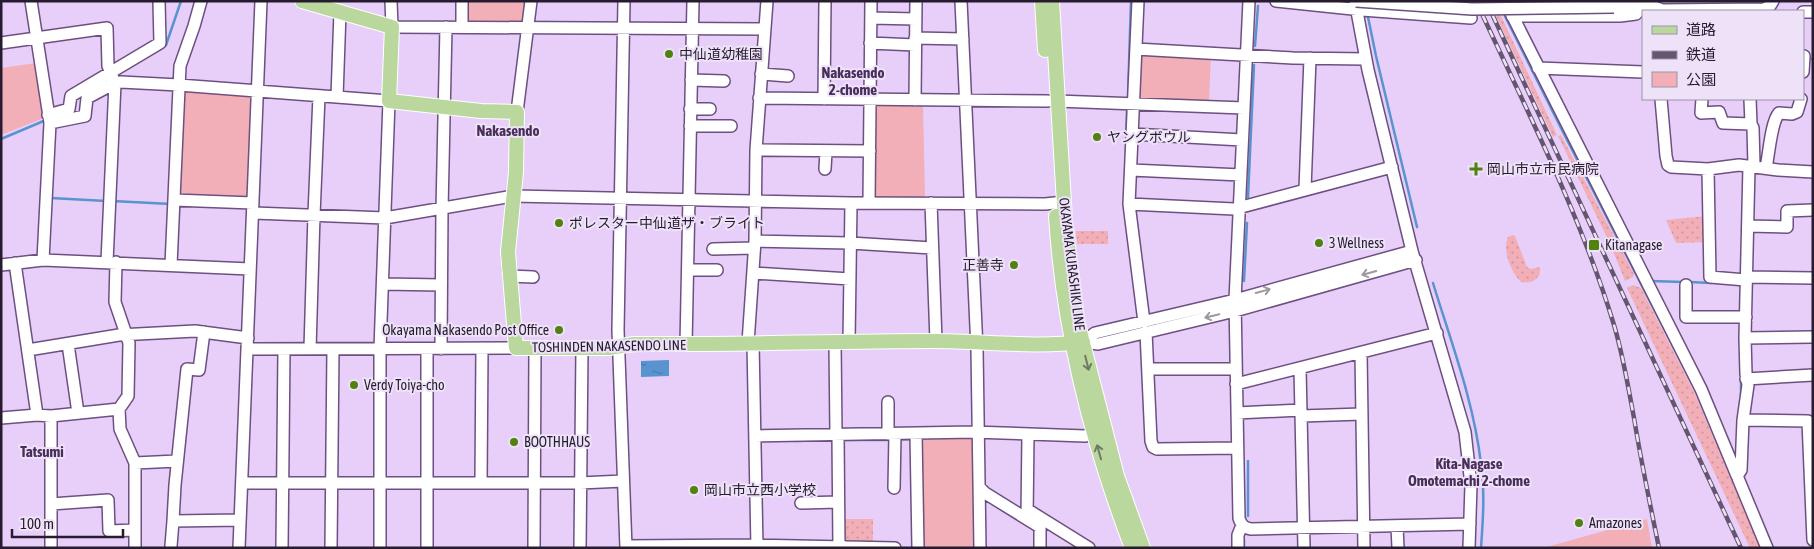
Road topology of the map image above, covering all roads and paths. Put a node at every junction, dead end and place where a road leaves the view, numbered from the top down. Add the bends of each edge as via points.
1 (31, 1) edge
2 (159, 1) edge
3 (201, 1) edge
4 (261, 1) edge
5 (302, 1) edge
6 (391, 1) edge
7 (462, 1) edge
8 (531, 1) edge
9 (624, 1) edge
10 (693, 1) edge
11 (767, 1) edge
12 (825, 1) edge
13 (871, 1) edge
14 (916, 1) edge
15 (961, 1) edge
16 (1042, 1) edge
17 (1052, 1) edge
18 (1138, 1) edge
19 (1249, 1) edge
20 (1276, 1) edge
21 (1465, 1) edge
22 (1512, 1) edge
23 (1505, 2) edge
24 (1640, 3) edge
25 (326, 4) edge
26 (1355, 4) edge
27 (1774, 6) edge
28 (1660, 10) edge
29 (1747, 10) edge
30 (340, 12) junction
31 (1512, 16) junction
32 (871, 18) junction
33 (916, 19) junction
34 (462, 26) junction
35 (392, 27) junction
36 (446, 27) junction
37 (624, 27) junction
38 (525, 28) junction
39 (692, 29) junction
40 (764, 29) junction
41 (36, 38) junction
42 (963, 39) junction
43 (915, 41) junction
44 (1, 43) edge
45 (870, 44) junction
46 (1136, 49) junction
47 (1247, 55) junction
48 (1310, 58) junction
49 (1365, 59) junction
50 (1538, 68) junction
51 (1642, 72) edge
52 (763, 74) junction
53 (788, 76) dead end
54 (112, 78) junction
55 (691, 80) junction
56 (724, 80) dead end
57 (179, 85) junction
58 (257, 90) junction
59 (319, 96) junction
60 (337, 97) junction
61 (759, 98) junction
62 (824, 99) junction
63 (870, 100) junction
64 (915, 100) junction
65 (1662, 100) edge
66 (1702, 100) edge
67 (1750, 100) edge
68 (1801, 100) edge
69 (389, 101) junction
70 (965, 101) junction
71 (1052, 101) junction
72 (1133, 102) junction
73 (444, 106) junction
74 (1244, 108) junction
75 (690, 109) junction
76 (710, 109) dead end
77 (514, 112) junction
78 (51, 120) junction
79 (1751, 124) junction
80 (690, 126) junction
81 (731, 126) dead end
82 (1132, 134) junction
83 (1242, 140) junction
84 (756, 150) junction
85 (826, 151) junction
86 (870, 151) junction
87 (1751, 166) junction
88 (1392, 168) junction
89 (1766, 168) junction
90 (825, 169) dead end
91 (1708, 169) junction
92 (1131, 170) junction
93 (1813, 172) edge
94 (1241, 175) junction
95 (1305, 190) junction
96 (510, 197) junction
97 (621, 198) junction
98 (689, 199) junction
99 (754, 201) junction
100 (869, 202) junction
101 (174, 203) junction
102 (850, 203) junction
103 (931, 203) junction
104 (970, 203) junction
105 (1059, 203) junction
106 (1129, 204) junction
107 (442, 205) junction
108 (1239, 207) junction
109 (253, 208) junction
110 (1813, 210) edge
111 (314, 211) junction
112 (386, 218) junction
113 (1748, 226) junction
114 (850, 243) junction
115 (755, 245) junction
116 (714, 248) dead end
117 (932, 248) junction
118 (1414, 256) junction
119 (42, 260) junction
120 (111, 262) junction
121 (15, 263) junction
122 (1, 265) edge
123 (171, 265) junction
124 (250, 268) junction
125 (688, 270) junction
126 (717, 270) dead end
127 (753, 273) junction
128 (509, 276) junction
129 (533, 277) dead end
130 (850, 278) junction
131 (1813, 278) edge
132 (1746, 279) junction
133 (383, 284) junction
134 (441, 285) junction
135 (1686, 285) dead end
136 (1235, 305) junction
137 (1742, 317) junction
138 (1145, 327) junction
139 (204, 332) junction
140 (1437, 333) junction
141 (126, 335) junction
142 (1811, 337) dead end
143 (1746, 338) junction
144 (936, 341) junction
145 (976, 341) junction
146 (835, 342) junction
147 (849, 342) junction
148 (751, 343) junction
149 (1077, 343) junction
150 (68, 344) junction
151 (247, 344) junction
152 (686, 345) junction
153 (619, 347) junction
154 (482, 348) junction
155 (516, 348) junction
156 (535, 348) junction
157 (582, 348) junction
158 (284, 349) junction
159 (310, 349) junction
160 (333, 349) junction
161 (380, 349) junction
162 (427, 349) junction
163 (441, 349) junction
164 (28, 350) junction
165 (1361, 353) junction
166 (1148, 369) junction
167 (1236, 369) junction
168 (1300, 369) junction
169 (1813, 376) edge
170 (1746, 379) junction
171 (1236, 384) junction
172 (888, 402) dead end
173 (119, 409) junction
174 (78, 413) junction
175 (1237, 413) junction
176 (1301, 413) junction
177 (1362, 414) junction
178 (37, 415) junction
179 (51, 416) junction
180 (1, 418) edge
181 (1743, 420) junction
182 (1810, 421) edge
183 (978, 432) junction
184 (1094, 433) junction
185 (916, 434) junction
186 (1028, 434) junction
187 (755, 436) junction
188 (893, 437) junction
189 (837, 438) junction
190 (1237, 448) junction
191 (177, 461) junction
192 (134, 463) junction
193 (1737, 476) junction
194 (623, 481) junction
195 (481, 482) junction
196 (535, 482) junction
197 (242, 483) junction
198 (282, 483) junction
199 (331, 483) junction
200 (380, 483) junction
201 (427, 483) junction
202 (580, 483) junction
203 (894, 488) dead end
204 (980, 488) junction
205 (838, 502) junction
206 (801, 503) dead end
207 (51, 504) junction
208 (1027, 514) junction
209 (240, 520) junction
210 (174, 521) junction
211 (1470, 524) junction
212 (1242, 525) junction
213 (1397, 526) junction
214 (1303, 527) junction
215 (1364, 527) junction
216 (135, 530) junction
217 (1813, 540) edge
218 (171, 546) dead end
219 (700, 546) edge
220 (756, 546) edge
221 (626, 547) edge
222 (839, 547) edge
223 (51, 548) edge
224 (135, 548) edge
225 (239, 548) edge
226 (282, 548) edge
227 (331, 548) edge
228 (380, 548) edge
229 (427, 548) edge
230 (534, 548) edge
231 (580, 548) edge
232 (895, 548) edge
233 (918, 548) edge
234 (980, 548) edge
235 (1040, 548) edge
236 (1089, 548) edge
237 (1132, 548) edge
238 (1143, 548) edge
239 (1238, 548) edge
240 (1304, 548) edge
241 (1364, 548) edge
242 (1398, 548) edge
243 (1469, 548) edge
244 (1767, 548) edge

1 - 41 street
2 - 54 street via 160,43
3 - 57 street via 180,66
4 - 58 street
5 - 25 main road
6 - 35 street
7 - 34 street
8 - 38 street
9 - 37 street
10 - 39 street
11 - 40 street
12 - 62 street
13 - 32 street
14 - 33 street
15 - 42 street
16 - 71 main road, OKAYAMA KURASHIKI LINE
17 - 71 main road, OKAYAMA KURASHIKI LINE
18 - 46 street
19 - 47 street
20 - 26 street
21 - 26 street via 1471,18
22 - 23 street
23 - 31 street
24 - 26 street, bridge via 1614,7 1472,9
24 - 28 street
24 - 31 street via 1636,14 1620,16
25 - 30 main road
26 - 49 street
27 - 29 street
30 - 35 main road
30 - 60 street
31 - 50 street
32 - 33 street
32 - 45 street
33 - 43 street
34 - 36 street
34 - 38 street
35 - 36 street
35 - 69 main road
36 - 73 street
37 - 38 street
37 - 39 street
37 - 97 street
38 - 77 street
39 - 40 street
39 - 55 street
40 - 52 street
41 - 44 street
41 - 54 street via 107,28 108,66
41 - 78 street
42 - 43 street
42 - 70 street
43 - 45 street
43 - 64 street
45 - 63 street
46 - 47 street
46 - 72 street
47 - 48 street
47 - 74 street
48 - 49 street
48 - 95 street
49 - 88 street
50 - 51 street
50 - 193 street via 1701,389
52 - 53 street
52 - 61 street
54 - 57 street
54 - 78 street via 71,96 69,109
54 - 78 street via 87,98 85,116
54 - 120 street
55 - 56 street
55 - 75 street
57 - 58 street
57 - 101 street
58 - 59 street
58 - 109 street
59 - 60 street
59 - 111 street
60 - 69 street
61 - 62 street
61 - 84 street
62 - 63 street
63 - 64 street
63 - 86 street
64 - 70 street
65 - 91 street via 1668,165
66 - 79 street via 1701,113 1719,112 1723,123
67 - 79 street
68 - 89 street via 1797,112 1777,116
69 - 73 main road
69 - 112 street
70 - 71 street
70 - 104 street
71 - 72 street
71 - 105 main road, OKAYAMA KURASHIKI LINE
72 - 74 street
72 - 82 street
73 - 77 main road
73 - 107 street
74 - 83 street
75 - 76 street
75 - 80 street
77 - 96 main road, TOSHINDEN NAKASENDO LINE via 516,172
78 - 119 street
79 - 87 street
80 - 81 street
80 - 98 street
82 - 83 street
82 - 92 street
83 - 94 street
84 - 85 street
84 - 99 street
85 - 86 street
85 - 90 street
86 - 100 street
87 - 89 street
87 - 91 street
87 - 113 street
88 - 95 street
88 - 118 street
89 - 93 street
91 - 132 street via 1710,276
92 - 94 street
92 - 106 street
94 - 108 street
95 - 108 street
96 - 97 street
96 - 107 street
96 - 128 main road, TOSHINDEN NAKASENDO LINE
97 - 98 street
97 - 153 street
98 - 99 street
98 - 125 street
99 - 102 street
99 - 115 street
100 - 102 street
100 - 103 street
101 - 109 street
101 - 123 street
102 - 114 street
103 - 104 street
103 - 117 street
104 - 105 street
104 - 145 street
105 - 149 main road, OKAYAMA KURASHIKI LINE via 1060,273
106 - 108 street
106 - 138 street
107 - 112 street
107 - 134 street
108 - 136 street
109 - 111 street
109 - 124 street
110 - 113 street via 1787,211 1787,227
111 - 112 street
111 - 159 street
112 - 133 street
113 - 132 street
114 - 115 street
114 - 117 street
114 - 130 street
115 - 116 street
115 - 127 street
117 - 144 street
118 - 136 street
118 - 140 street
119 - 120 street
119 - 121 street
120 - 123 street
120 - 141 street via 115,302
121 - 122 street
121 - 164 street
123 - 124 street
124 - 151 street
125 - 126 street
125 - 152 street
127 - 130 street
127 - 148 street
128 - 129 street
128 - 155 main road, TOSHINDEN NAKASENDO LINE
130 - 147 street
131 - 132 street
132 - 137 street
133 - 134 street
133 - 161 street
134 - 163 street
135 - 137 street via 1686,317
136 - 138 street
136 - 167 street
137 - 143 street
138 - 149 street via 1095,334
138 - 166 street
139 - 141 street
139 - 151 street
139 - 191 street via 199,370 187,369
140 - 165 street
140 - 211 street via 1466,440 1471,485
141 - 150 street
141 - 173 street via 128,396
142 - 143 street
143 - 170 street
144 - 145 main road, TOSHINDEN NAKASENDO LINE
144 - 147 main road, TOSHINDEN NAKASENDO LINE
145 - 149 main road, TOSHINDEN NAKASENDO LINE
145 - 183 street
146 - 147 main road, TOSHINDEN NAKASENDO LINE
146 - 148 main road, TOSHINDEN NAKASENDO LINE
146 - 189 street
148 - 152 main road, TOSHINDEN NAKASENDO LINE
148 - 187 street
149 - 184 main road, OKAYAMA KURASHIKI LINE
149 -> 238 main road, OKAYAMA KURASHIKI LINE via 1117,476
150 - 164 street
150 - 174 street
151 - 158 street
151 - 197 street
152 - 153 main road, TOSHINDEN NAKASENDO LINE via 634,344
153 - 157 main road, TOSHINDEN NAKASENDO LINE
153 - 194 street
154 - 155 street
154 - 163 street
154 - 195 street
155 - 156 main road, TOSHINDEN NAKASENDO LINE
156 - 157 main road, TOSHINDEN NAKASENDO LINE
156 - 196 street
157 - 202 street
158 - 159 street
158 - 198 street
159 - 160 street
160 - 161 street
160 - 199 street
161 - 162 street
161 - 200 street
162 - 163 street
162 - 201 street
164 - 178 street
165 - 168 street
165 - 177 street
166 - 167 street
166 - 190 street via 1153,447
167 - 171 street
168 - 171 street
168 - 176 street
169 - 170 street
170 - 181 street
171 - 175 street
172 - 188 street
173 - 174 street
173 - 192 street via 120,430
174 - 179 street
175 - 176 street
175 - 190 street
176 - 177 street
176 - 214 street
177 - 215 street
178 - 179 street
178 - 180 street
179 - 207 street
181 - 182 street
181 - 193 street via 1741,470
182 - 217 street
183 - 185 street
183 - 186 street
183 - 204 street
184 - 186 street via 1085,436
237 -> 184 main road, OKAYAMA KURASHIKI LINE
185 - 188 street
185 - 233 street
186 - 208 street
187 - 189 street
187 - 220 street
188 - 189 street
188 - 203 street
189 - 205 street
190 - 212 street via 1239,518
191 - 192 street
191 - 210 street
192 - 216 street
193 - 244 street
194 - 202 street
194 - 221 street
195 - 196 street
195 - 201 street
196 - 202 street
196 - 230 street
197 - 198 street
197 - 209 street
198 - 199 street
198 - 226 street
199 - 200 street
199 - 227 street
200 - 201 street
200 - 228 street
201 - 229 street
202 - 231 street
204 - 208 street
204 - 234 street
205 - 206 street
205 - 222 street
207 - 216 street via 108,500 109,531
207 - 223 street
208 - 235 street via 1040,527
208 - 236 street
209 - 210 street
209 - 225 street
210 - 218 street
211 - 213 street
211 - 243 street
212 - 214 street via 1251,529
212 - 239 street
213 - 215 street
213 - 242 street
214 - 215 street
214 - 240 street
215 - 241 street
216 - 224 street
219 - 220 street
219 - 221 street
220 - 222 street
222 - 232 street

